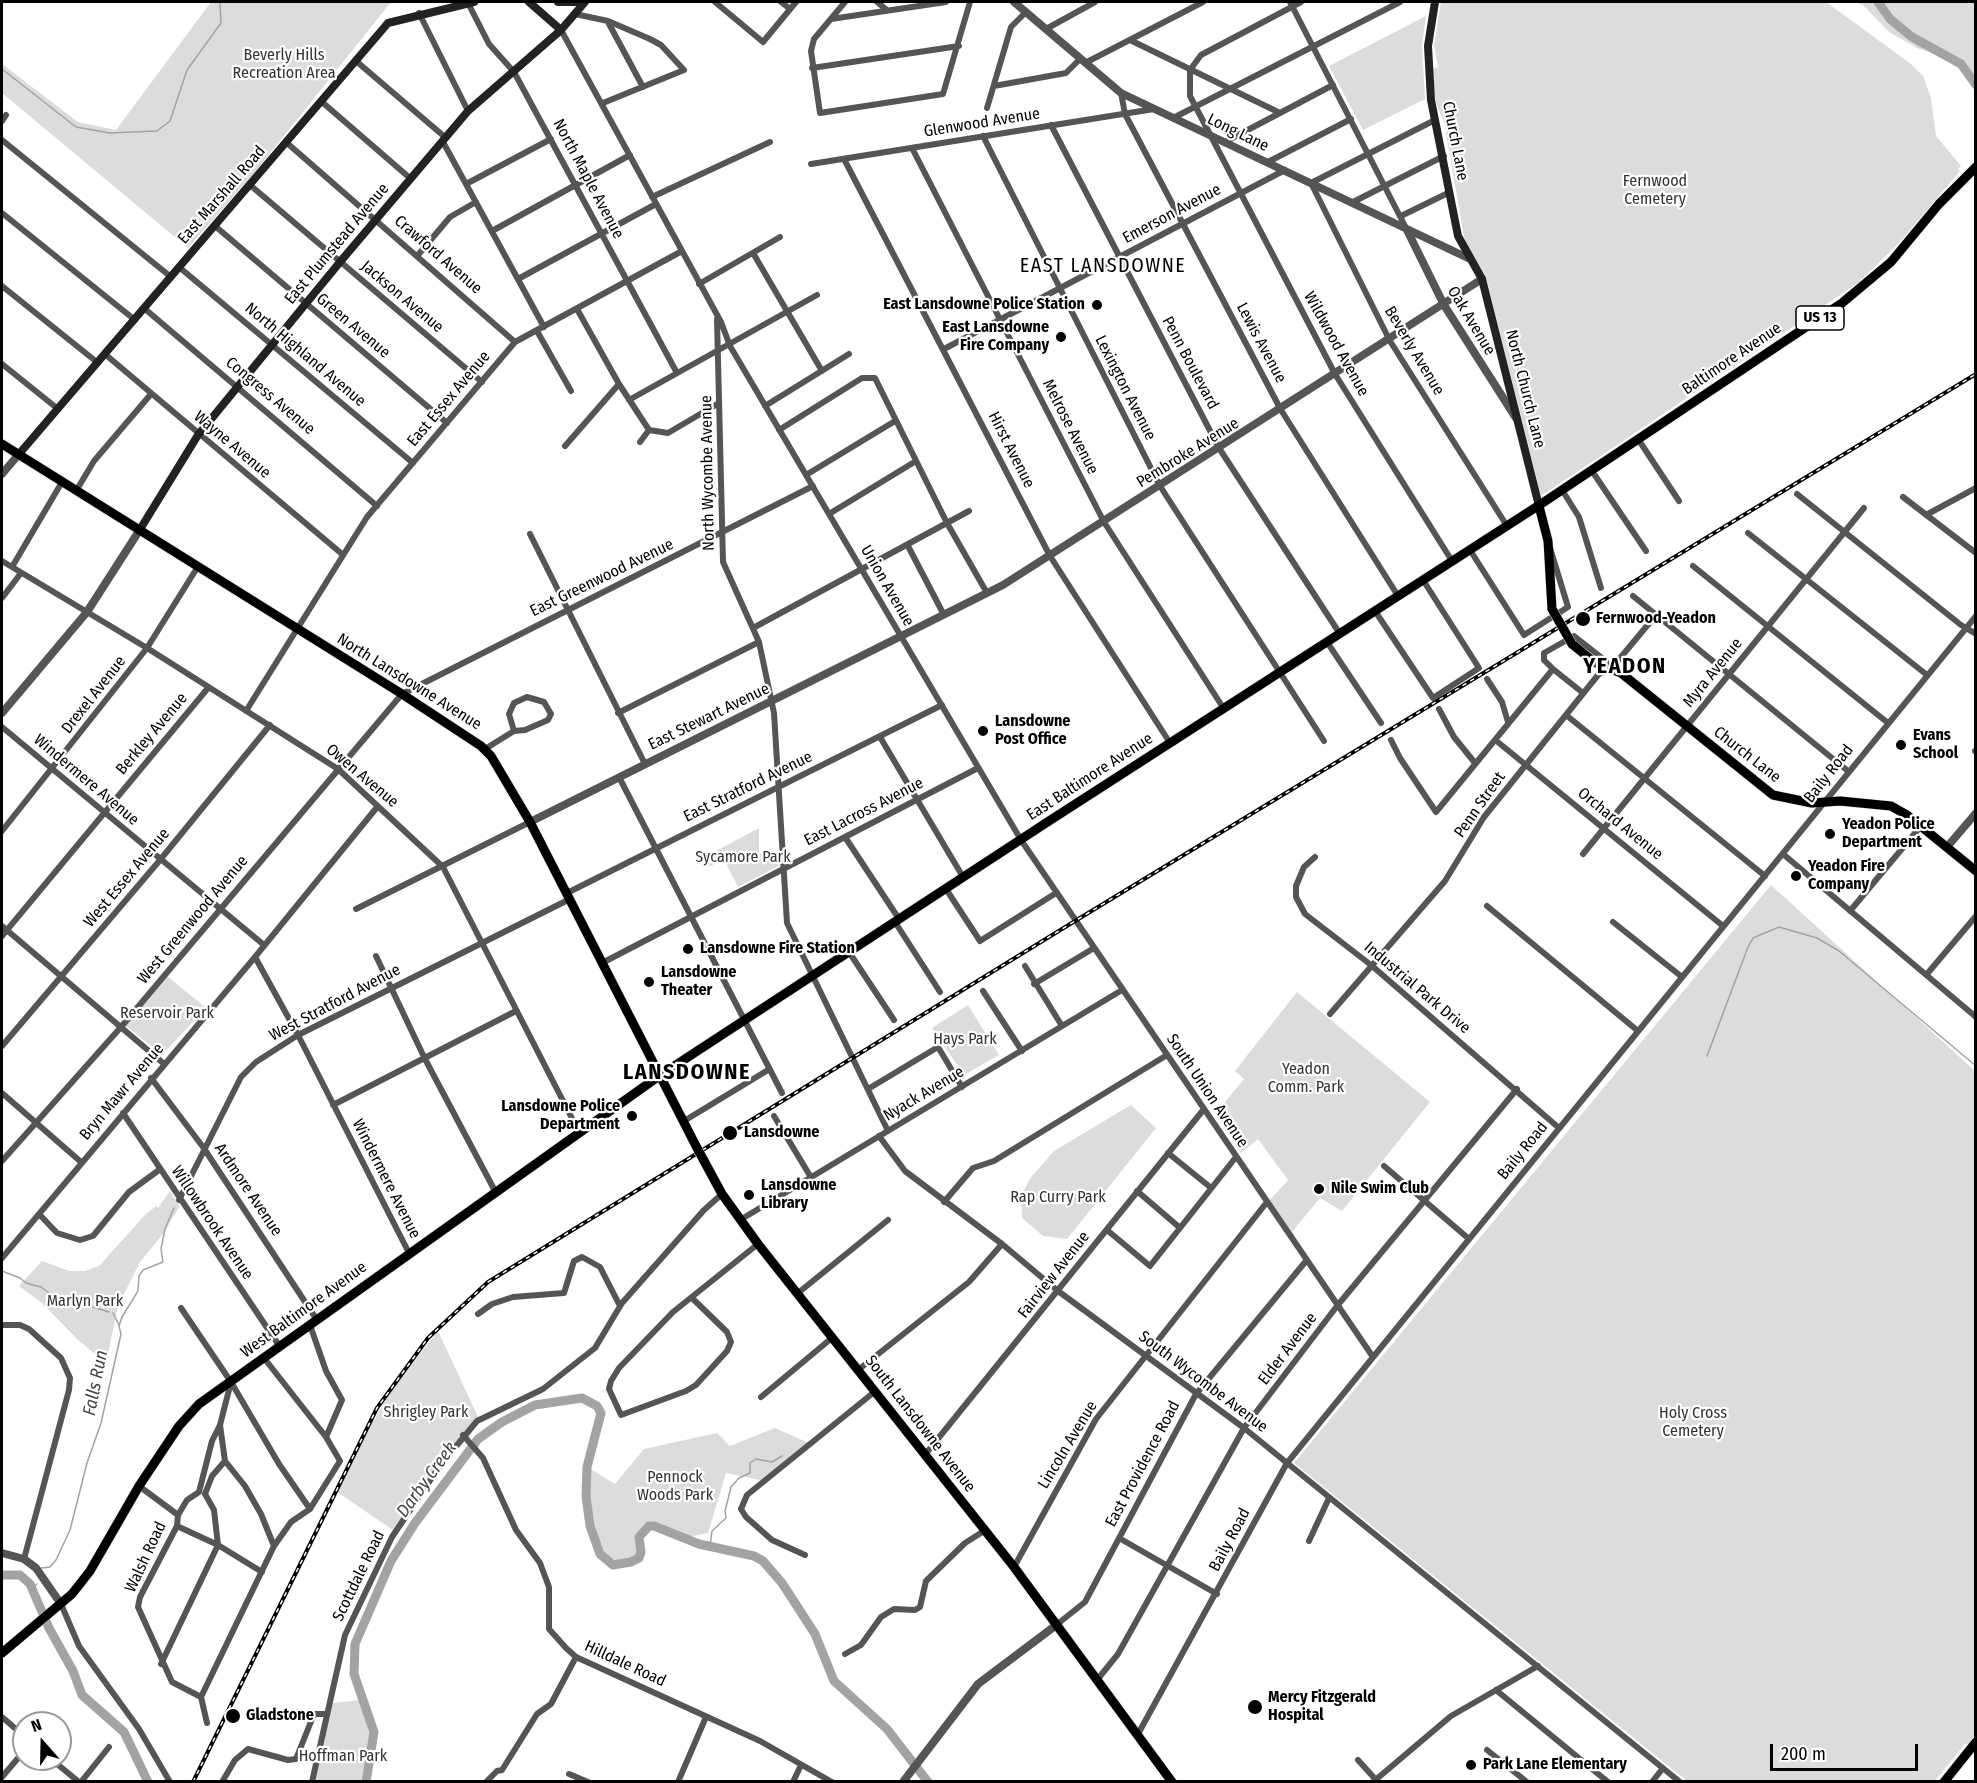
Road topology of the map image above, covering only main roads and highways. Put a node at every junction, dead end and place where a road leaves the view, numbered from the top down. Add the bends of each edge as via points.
1 (471, 2) edge
2 (529, 2) edge
3 (558, 2) edge
4 (574, 2) edge
5 (585, 2) edge
6 (1435, 2) edge
7 (561, 30) junction
8 (1976, 167) edge
9 (1482, 279) joint
10 (2, 444) edge
11 (19, 454) junction
12 (1539, 506) junction
13 (139, 531) junction
14 (1976, 871) edge
15 (659, 1076) junction
16 (2, 1653) edge
17 (1976, 1742) edge
18 (1172, 1782) edge
19 (1944, 1782) edge

1 - 11 main road, East Marshall Road via 389,21
2 - 7 main road
3 - 4 main road
5 - 7 main road, East Plumstead Avenue
6 - 9 main road, Church Lane via 1428,46 1435,120 1458,236
7 - 13 main road, East Plumstead Avenue via 468,111 340,262 198,435
8 - 12 main road, Baltimore Avenue / US 13 via 1863,288
9 - 12 main road, North Church Lane
10 - 11 main road, North Lansdowne Avenue
11 - 13 main road, North Lansdowne Avenue
12 - 14 main road, Church Lane, bridge via 1549,544 1552,609 1572,644 1591,660 1621,673 1770,794 1785,799 1887,805 1904,813
12 - 15 main road, East Baltimore Avenue
13 - 15 main road, North Lansdowne Avenue via 485,749 530,822
15 - 16 main road, West Baltimore Avenue via 185,1418 139,1486 90,1571 59,1606
15 - 18 main road, South Lansdowne Avenue, bridge via 740,1220 1014,1567
17 - 19 main road

